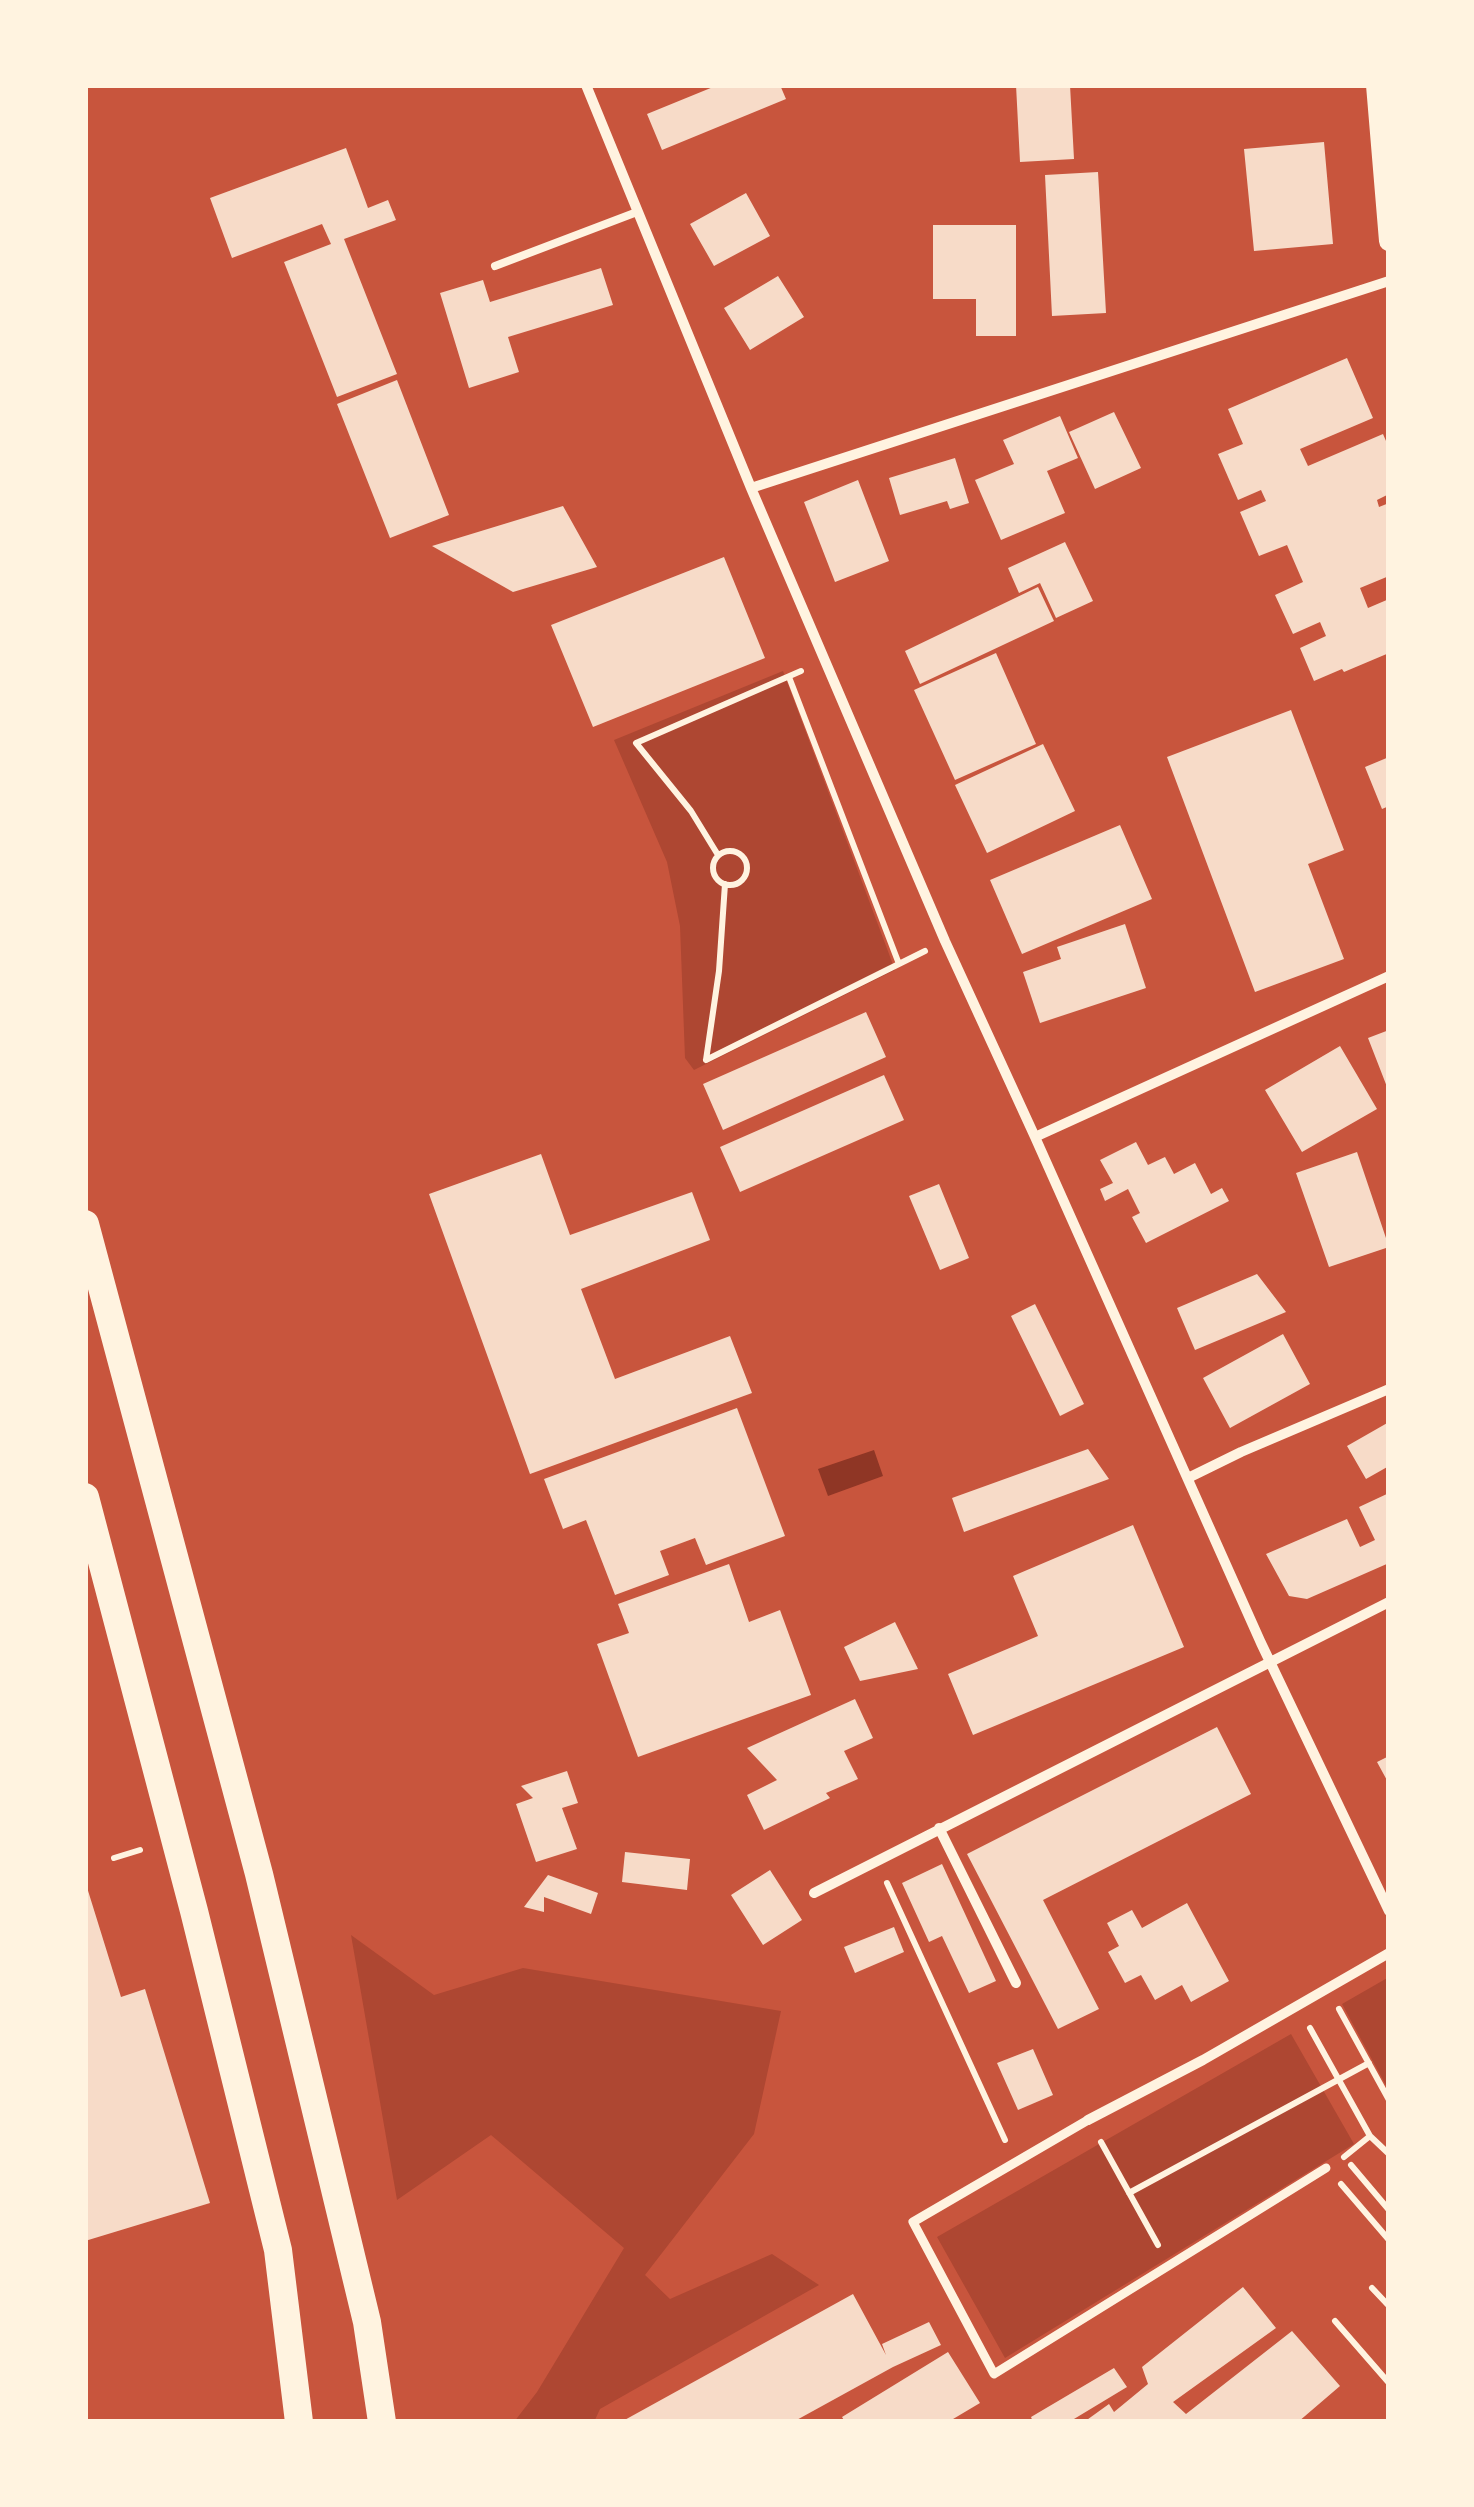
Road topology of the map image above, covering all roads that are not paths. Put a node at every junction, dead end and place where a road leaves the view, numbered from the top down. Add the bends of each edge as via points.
1 (586, 85) edge
2 (1376, 85) edge
3 (637, 212) junction
4 (1389, 241) edge
5 (495, 266) dead end
6 (1389, 281) edge
7 (751, 488) junction
8 (1389, 976) edge
9 (1036, 1137) junction
10 (85, 1224) edge
11 (1389, 1389) edge
12 (1188, 1478) junction
13 (85, 1497) edge
14 (1389, 1602) edge
15 (1270, 1662) junction
16 (938, 1828) junction
17 (814, 1893) dead end
18 (1389, 1911) edge
19 (1389, 1953) edge
20 (1016, 1983) dead end
21 (1088, 2120) joint
22 (1326, 2168) road end
23 (299, 2422) edge
24 (382, 2422) edge

1 - 3 street
2 - 4 main road
3 - 5 lane
3 - 7 street
6 - 7 street
7 - 9 street
8 - 9 street
9 - 12 street
10 - 24 highway via 264,1893 367,2322
11 - 12 street
12 - 15 street
13 - 23 highway via 278,2250
14 - 15 street
15 - 16 street
15 - 18 street
16 - 17 street
16 - 20 street
19 - 21 street
21 - 22 street via 913,2222 994,2374

